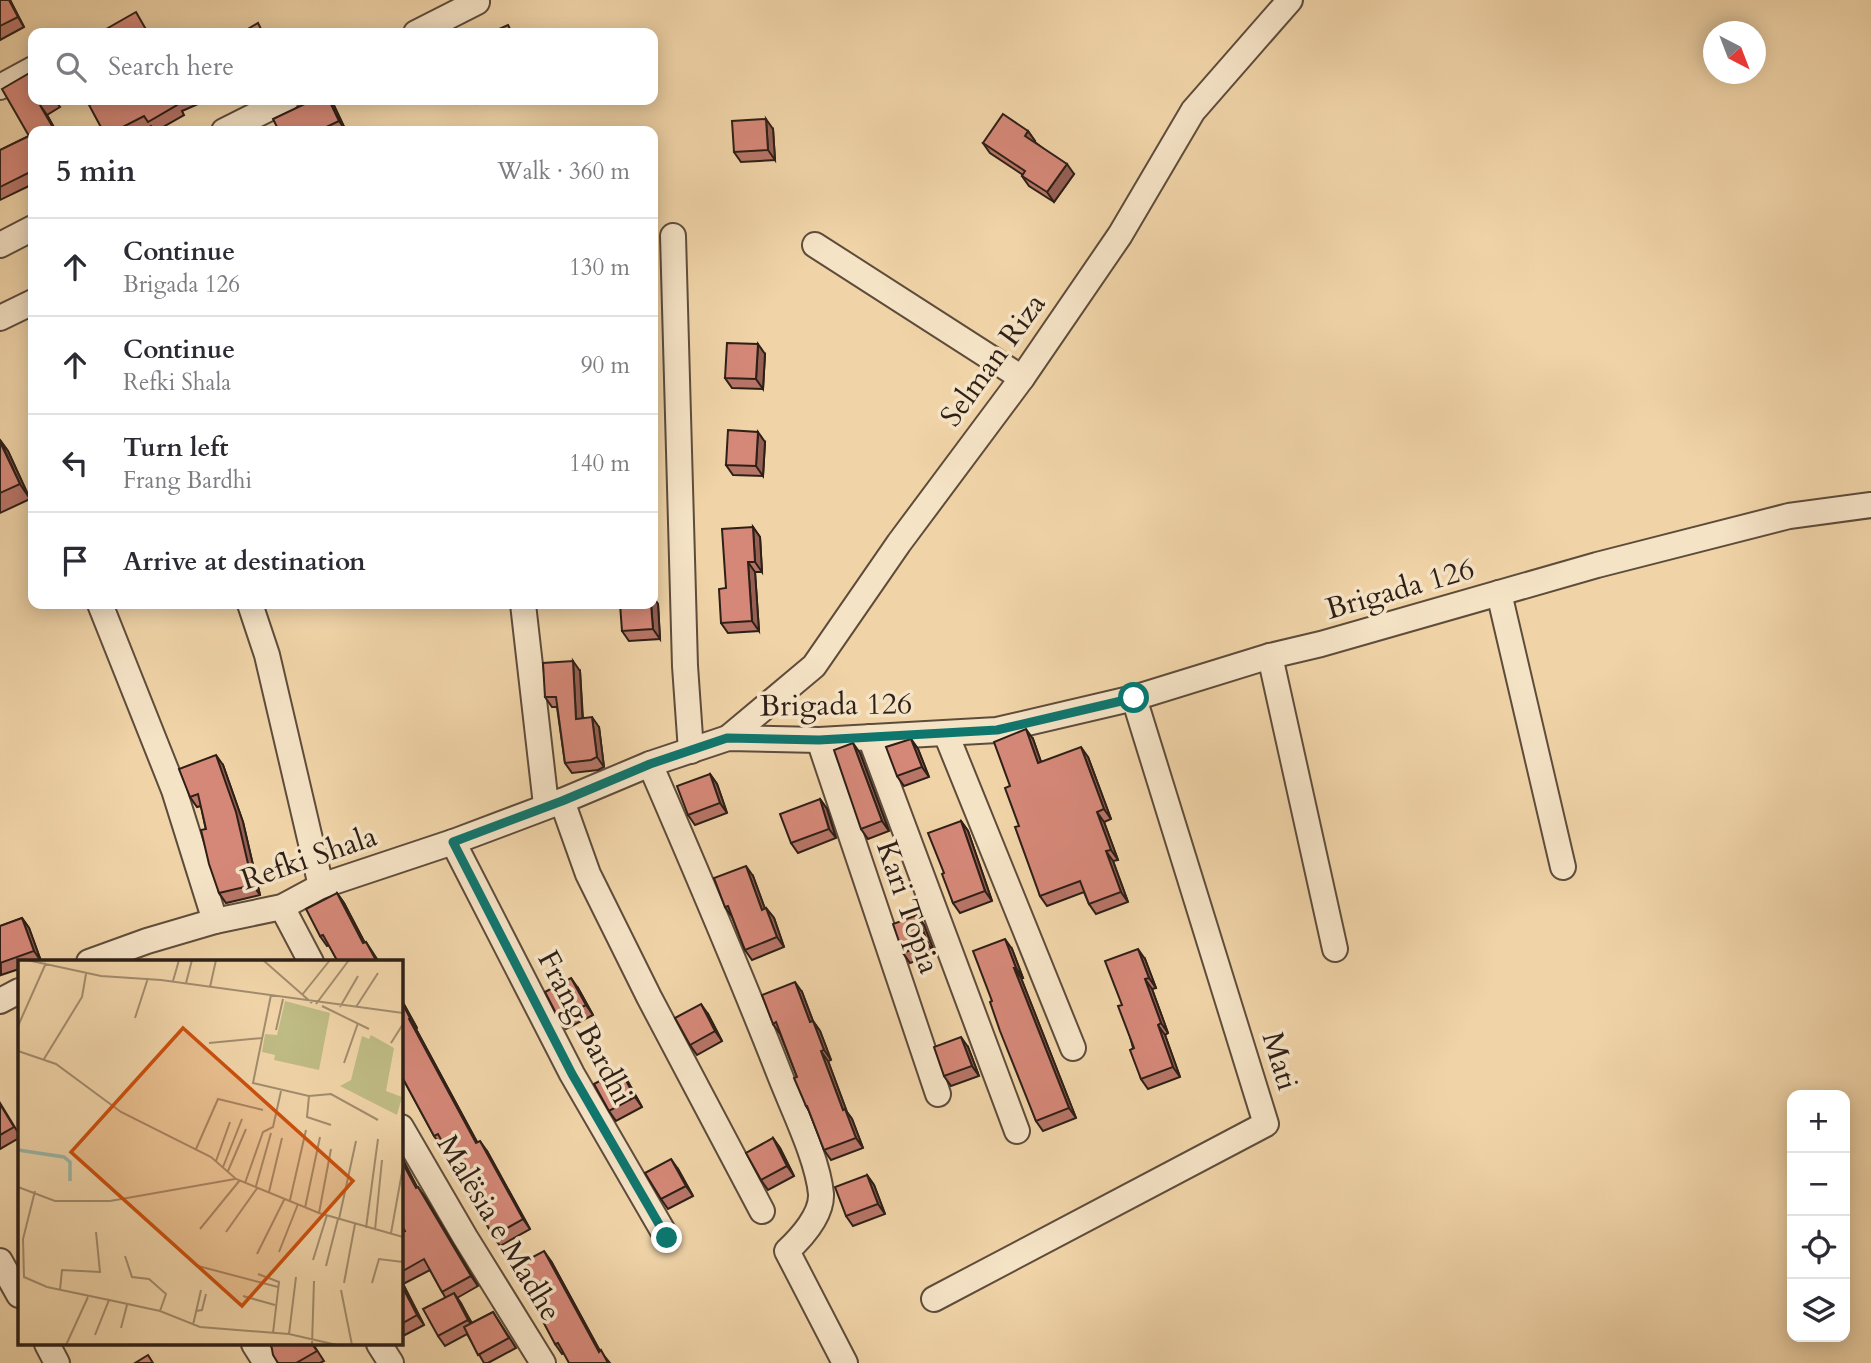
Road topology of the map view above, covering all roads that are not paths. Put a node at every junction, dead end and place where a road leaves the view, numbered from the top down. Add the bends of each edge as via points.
1 (1290, 0) edge
2 (477, 2) dead end
3 (426, 28) edge
4 (28, 72) edge
5 (0, 87) edge
6 (276, 105) edge
7 (233, 126) edge
8 (28, 231) edge
9 (673, 236) dead end
10 (0, 245) edge
11 (815, 245) dead end
12 (28, 304) edge
13 (0, 318) edge
14 (1022, 378) junction
15 (1871, 505) edge
16 (1499, 593) junction
17 (102, 609) edge
18 (252, 609) edge
19 (524, 609) edge
20 (1270, 656) junction
21 (1134, 698) junction
22 (946, 734) junction
23 (870, 737) junction
24 (727, 738) junction
25 (819, 740) junction
26 (691, 751) junction
27 (650, 764) junction
28 (554, 803) junction
29 (453, 842) junction
30 (1563, 867) dead end
31 (321, 886) junction
32 (282, 907) junction
33 (215, 921) junction
34 (1335, 949) dead end
35 (152, 952) edge
36 (102, 960) edge
37 (310, 960) edge
38 (18, 992) edge
39 (0, 1001) edge
40 (1073, 1048) dead end
41 (938, 1094) dead end
42 (402, 1128) edge
43 (1017, 1130) dead end
44 (762, 1211) dead end
45 (667, 1238) dead end
46 (0, 1261) edge
47 (18, 1293) edge
48 (934, 1299) dead end
49 (48, 1346) edge
50 (255, 1346) edge
51 (380, 1346) edge
52 (57, 1363) edge
53 (266, 1363) edge
54 (391, 1363) edge
55 (543, 1363) edge
56 (845, 1363) edge

1 - 14 street, Selman Riza via 1193,111 1120,235
2 - 3 street
4 - 5 street
6 - 7 street
8 - 10 street
9 - 26 street
11 - 14 street
12 - 13 street
14 - 24 street, Selman Riza via 814,666
15 - 16 street, Brigada 126 via 1789,516
16 - 20 street, Brigada 126
16 - 30 street
17 - 33 street via 174,790
18 - 31 street via 267,655
19 - 28 street
20 - 21 street, Brigada 126
20 - 34 street
21 - 22 street, Brigada 126 via 997,730
21 - 48 street, Mati via 1266,1124
22 - 23 street, Brigada 126
22 - 40 street, Brigada 126
23 - 25 street, Brigada 126
23 - 43 street
24 - 25 street, Brigada 126
24 - 26 street, Refki Shala
25 - 41 street, Kari Topia
26 - 27 street, Refki Shala
27 - 28 street, Refki Shala
27 - 56 street via 815,1166 821,1196 813,1221 787,1251
28 - 29 street, Refki Shala
28 - 44 street
29 - 31 street, Refki Shala
29 - 45 street, Frang Bardhi via 572,1074
31 - 32 street, Refki Shala
32 - 33 street, Refki Shala
32 - 37 street
33 - 35 street, Refki Shala
35 - 36 street, Refki Shala
38 - 39 street
42 - 55 street, Malësia e Madhe
46 - 47 street
49 - 52 street
50 - 53 street
51 - 54 street

